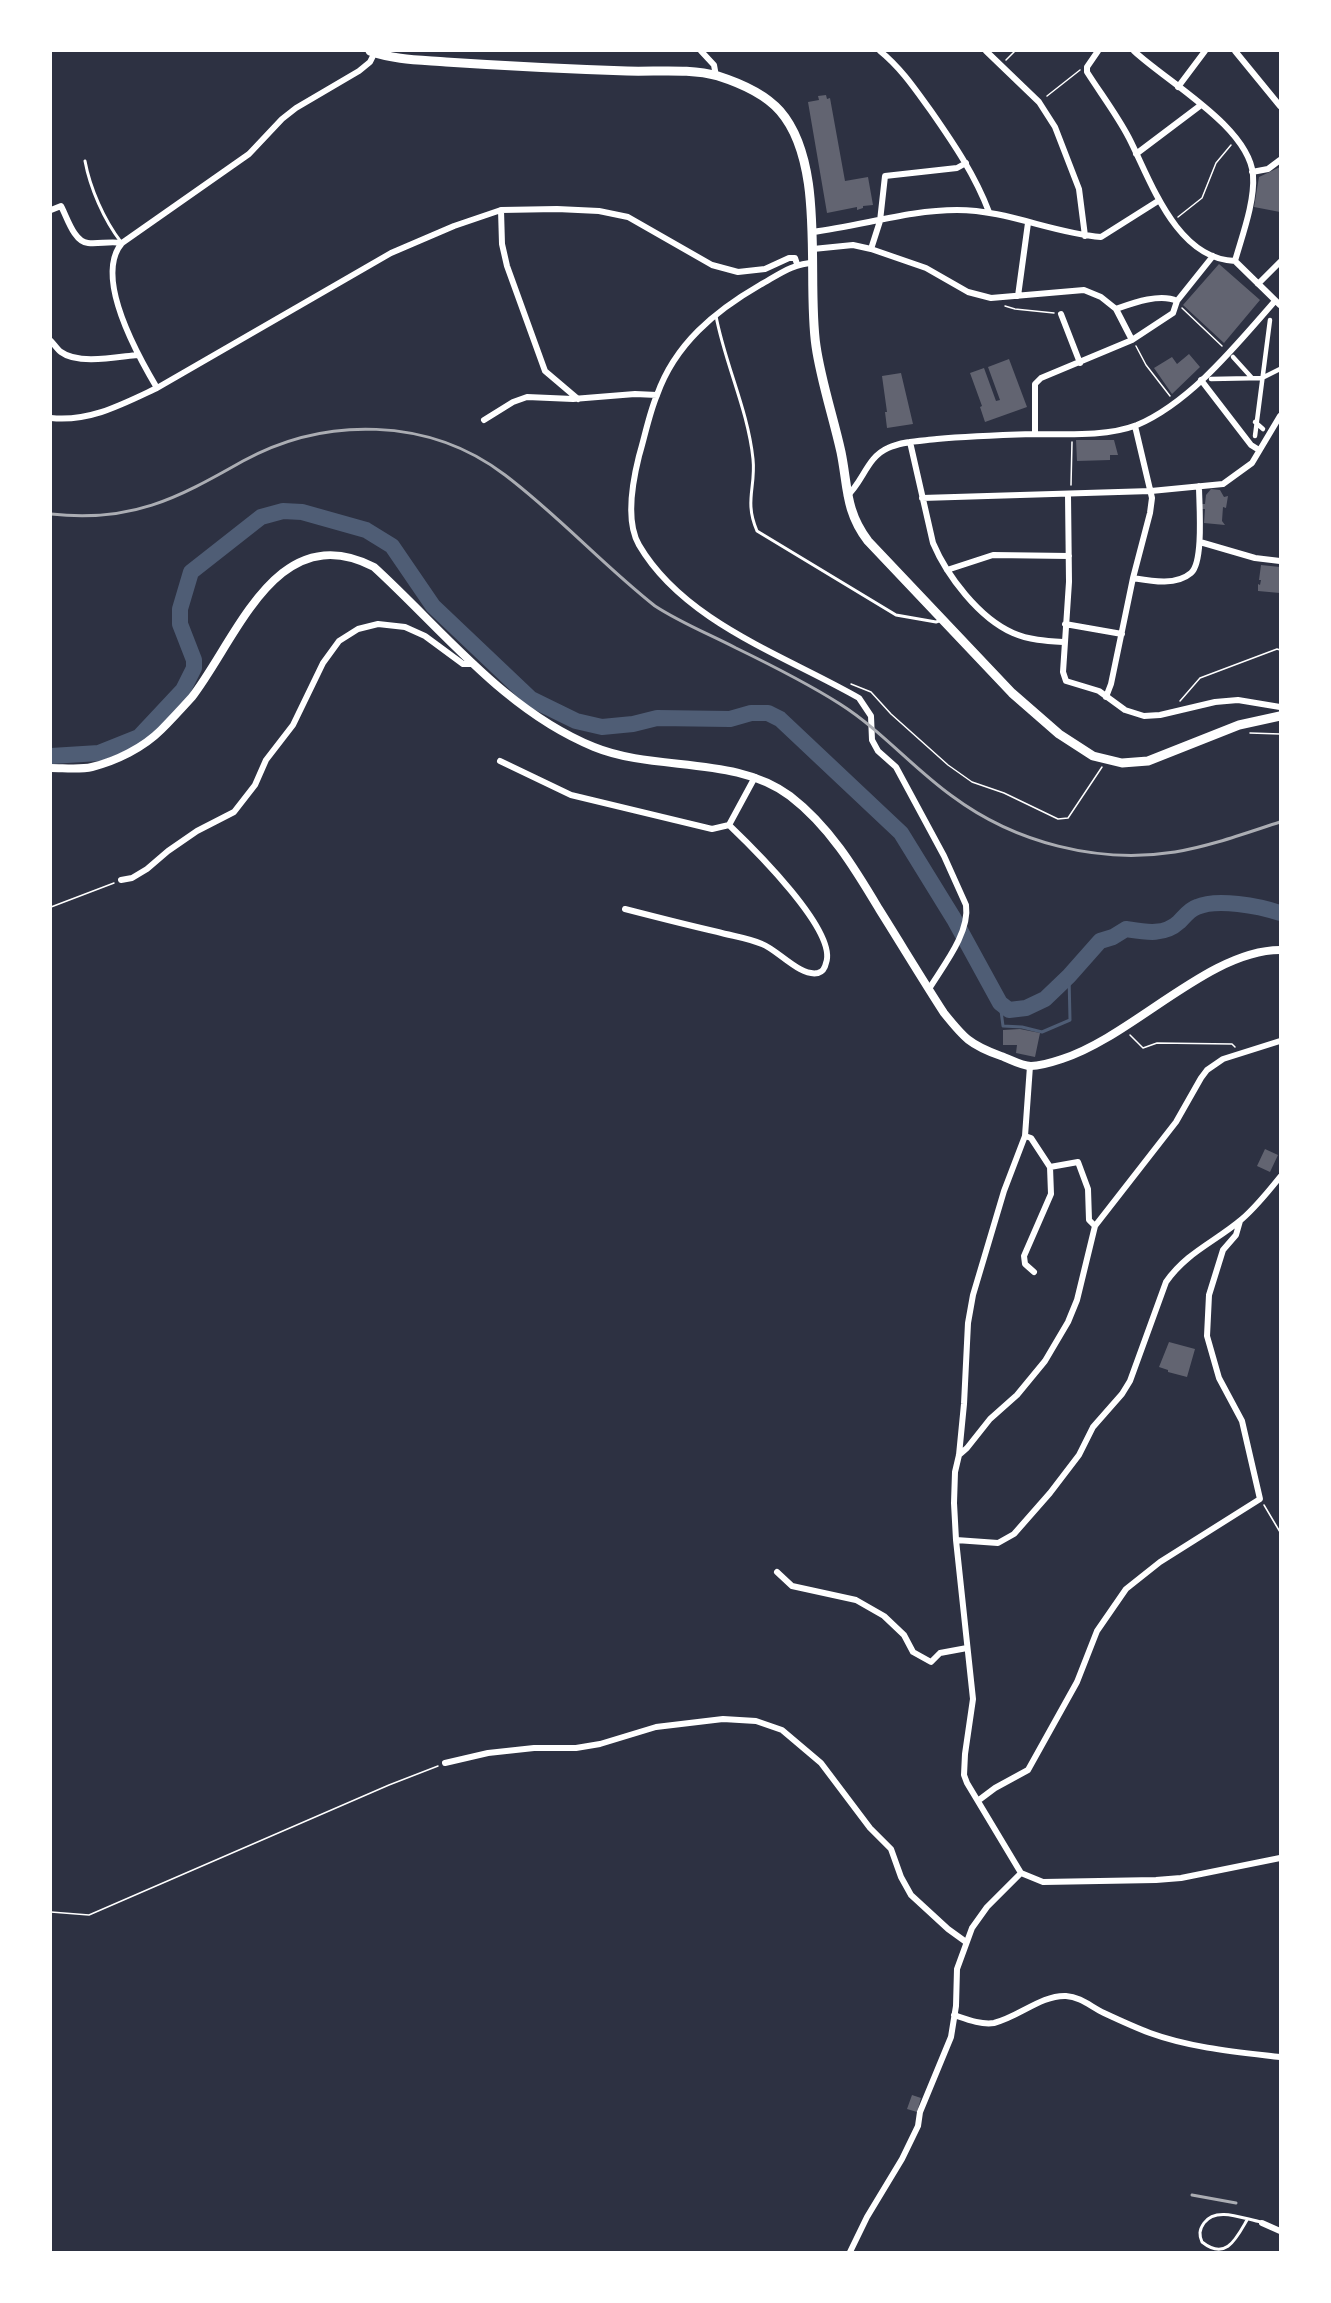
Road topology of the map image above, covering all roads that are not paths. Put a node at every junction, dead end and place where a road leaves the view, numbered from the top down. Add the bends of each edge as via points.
1 (701, 51) edge
2 (880, 51) edge
3 (986, 51) edge
4 (1098, 51) edge
5 (1134, 51) edge
6 (1205, 51) edge
7 (1235, 51) edge
8 (373, 52) edge
9 (716, 76) junction
10 (1178, 87) junction
11 (1201, 105) junction
12 (1280, 106) edge
13 (1136, 154) junction
14 (1280, 160) edge
15 (85, 161) dead end
16 (966, 163) junction
17 (1252, 172) junction
18 (1158, 201) junction
19 (51, 210) edge
20 (501, 210) junction
21 (989, 212) junction
22 (880, 221) junction
23 (1028, 223) junction
24 (812, 232) junction
25 (1085, 236) junction
26 (122, 243) junction
27 (813, 249) junction
28 (871, 249) junction
29 (1213, 256) junction
30 (1234, 261) junction
31 (1280, 262) edge
32 (814, 263) junction
33 (797, 264) junction
34 (1258, 284) junction
35 (1018, 296) junction
36 (1177, 301) junction
37 (1278, 303) edge
38 (1116, 309) junction
39 (715, 314) junction
40 (1060, 314) road end
41 (1270, 320) dead end
42 (1132, 340) junction
43 (51, 341) edge
44 (137, 355) junction
45 (1231, 355) junction
46 (1080, 363) junction
47 (1280, 369) edge
48 (1252, 378) junction
49 (1263, 378) junction
50 (1211, 379) dead end
51 (1201, 380) junction
52 (157, 388) junction
53 (657, 395) junction
54 (578, 399) junction
55 (1280, 416) edge
56 (51, 418) edge
57 (484, 420) dead end
58 (1255, 422) junction
59 (1135, 426) junction
60 (1263, 429) dead end
61 (1035, 434) junction
62 (1254, 436) dead end
63 (910, 442) junction
64 (1259, 450) junction
65 (1199, 486) junction
66 (1151, 491) junction
67 (1068, 495) junction
68 (847, 496) junction
69 (922, 498) junction
70 (1200, 542) junction
71 (1069, 556) junction
72 (1280, 561) edge
73 (947, 570) junction
74 (1133, 578) junction
75 (943, 619) junction
76 (1065, 624) junction
77 (1122, 634) junction
78 (1063, 642) junction
79 (474, 664) junction
80 (1106, 697) junction
81 (1280, 707) edge
82 (1280, 716) edge
83 (500, 761) dead end
84 (51, 768) edge
85 (755, 777) junction
86 (729, 825) junction
87 (121, 880) road end
88 (625, 909) dead end
89 (1280, 950) edge
90 (929, 989) junction
91 (1280, 1041) edge
92 (1030, 1066) junction
93 (1025, 1136) junction
94 (1050, 1167) junction
95 (1280, 1177) edge
96 (1240, 1221) junction
97 (1095, 1226) junction
98 (1034, 1272) dead end
99 (959, 1455) junction
100 (956, 1540) junction
101 (777, 1572) dead end
102 (967, 1648) junction
103 (445, 1763) road end
104 (979, 1800) junction
105 (1280, 1858) edge
106 (1022, 1874) junction
107 (966, 1942) junction
108 (954, 2016) junction
109 (1280, 2057) edge
110 (1246, 2220) junction
111 (1262, 2223) joint
112 (1280, 2231) edge
113 (850, 2252) edge

1 - 9 street via 714,64
2 - 16 street via 916,90
3 - 25 street via 1040,102 1055,127 1079,189
4 - 13 street via 1087,67
5 - 10 street
6 - 10 street
7 - 12 street
8 - 9 main road via 529,68
8 - 26 street via 370,62 296,108 249,154
9 - 24 main road via 758,93 787,121 804,167
10 - 11 street
11 - 13 street
11 - 17 street via 1238,140
13 - 18 street
14 - 17 street via 1268,169
15 - 26 lane via 108,223
16 - 21 street
16 - 22 street via 957,168 885,176
17 - 30 street via 1246,219
18 - 25 street via 1101,237
18 - 29 street via 1200,250
19 - 26 street via 61,206 78,239 86,243
20 - 33 street via 557,208 628,217 712,265 738,272 765,269 789,258 795,258
20 - 52 street via 391,253
20 - 54 street via 507,266 545,371
21 - 22 street via 929,212
21 - 23 street
22 - 24 street
22 - 28 street
23 - 25 street
23 - 35 street
24 - 27 main road
26 - 44 street via 112,263 112,276
27 - 28 street via 853,245
27 - 32 main road
28 - 35 street via 926,268 968,292 991,298
29 - 30 street via 1221,261
29 - 36 street
30 - 34 street
31 - 34 street
32 - 33 street
32 - 68 main road via 816,346 841,452
33 - 39 street
34 - 37 street
35 - 38 street via 1084,290
36 - 38 street via 1165,298
36 - 42 street via 1173,313
37 - 45 street
38 - 42 street
39 - 53 street via 683,348
39 - 75 lane via 754,461 750,506 757,531 896,615 936,622
40 - 46 street
41 - 49 street
42 - 46 street
43 - 44 street via 62,353 77,358
44 - 52 street
45 - 48 street
45 - 51 street
46 - 61 street via 1035,384
47 - 49 street
48 - 49 street
48 - 50 street
49 - 58 street
51 - 59 street via 1152,418
51 - 64 street
52 - 56 street via 97,414
53 - 54 street
53 - 90 street via 631,496 637,543 691,605 859,698 871,716 872,740 896,767 961,891 967,913 964,928
54 - 57 street via 527,397
55 - 64 street
58 - 60 street
58 - 62 street
59 - 61 street via 1072,435
59 - 66 street
61 - 63 street
63 - 68 street via 887,448 873,459
63 - 69 street
64 - 65 street via 1252,463 1223,484
65 - 66 street
65 - 70 street
66 - 67 street
66 - 74 street via 1150,513
67 - 69 street
67 - 71 street
68 - 75 main road via 854,519 868,541
69 - 73 street via 933,543
70 - 72 street
70 - 74 street via 1191,574 1163,582
71 - 73 street via 993,555
71 - 76 street
73 - 78 street via 998,625 1034,640
74 - 77 street
75 - 82 main road via 1038,717 1076,747 1105,761 1148,761
76 - 77 street
76 - 78 street
77 - 80 street
78 - 80 street via 1066,681
79 - 84 main road via 374,567 332,554 307,559 278,576 255,600 192,696 159,732 129,753 91,767
79 - 85 main road via 521,707 561,733 596,748 641,760
79 - 87 street via 463,664 425,636 405,627 378,624 358,629 339,641 323,663 293,725 234,812 197,831 147,869
80 - 81 street via 1125,710 1144,716 1238,700
83 - 86 street via 571,795 711,830
85 - 86 street
85 - 90 main road via 790,796 844,852
86 - 88 street via 790,889 825,941 828,954 822,971 815,974 799,968 763,944
89 - 92 main road via 1266,950 1225,964 1085,1051
90 - 92 main road via 962,1036 978,1047
91 - 97 street via 1223,1059 1207,1071 1176,1122
92 - 93 street
93 - 94 street via 1031,1138
93 - 99 street via 973,1295
94 - 97 street via 1078,1162 1088,1189 1089,1220
94 - 98 street via 1051,1194 1024,1256 1025,1264
95 - 96 street
96 - 100 street via 1189,1255 1174,1270 1166,1282 1130,1381 1093,1427 1074,1462 1014,1534 998,1543
96 - 104 street via 1236,1235 1223,1250 1209,1295 1207,1336 1219,1378 1242,1421 1260,1499 1160,1562 1126,1589 1097,1631 1077,1682 1029,1770
97 - 99 street via 1077,1300 1051,1352 1035,1375
99 - 100 street via 955,1472
100 - 102 street
101 - 102 street via 792,1586 856,1600 884,1616 904,1635 913,1652 931,1662 940,1653
102 - 104 street via 973,1700 964,1774
103 - 107 street via 488,1753 584,1747 656,1727 723,1719 756,1720 782,1730 821,1763 870,1828 891,1849 911,1895
104 - 106 street
105 - 106 street via 1156,1880 1044,1882
106 - 107 street via 979,1916
107 - 108 street via 957,1969
108 - 109 street via 992,2023 1050,1998 1066,1996 1151,2033 1199,2045
108 - 113 street via 951,2037 918,2126
110 - 110 lane via 1218,2214 1209,2217 1200,2230 1202,2242 1217,2250 1224,2248 1234,2243
110 - 111 lane
111 - 112 street

